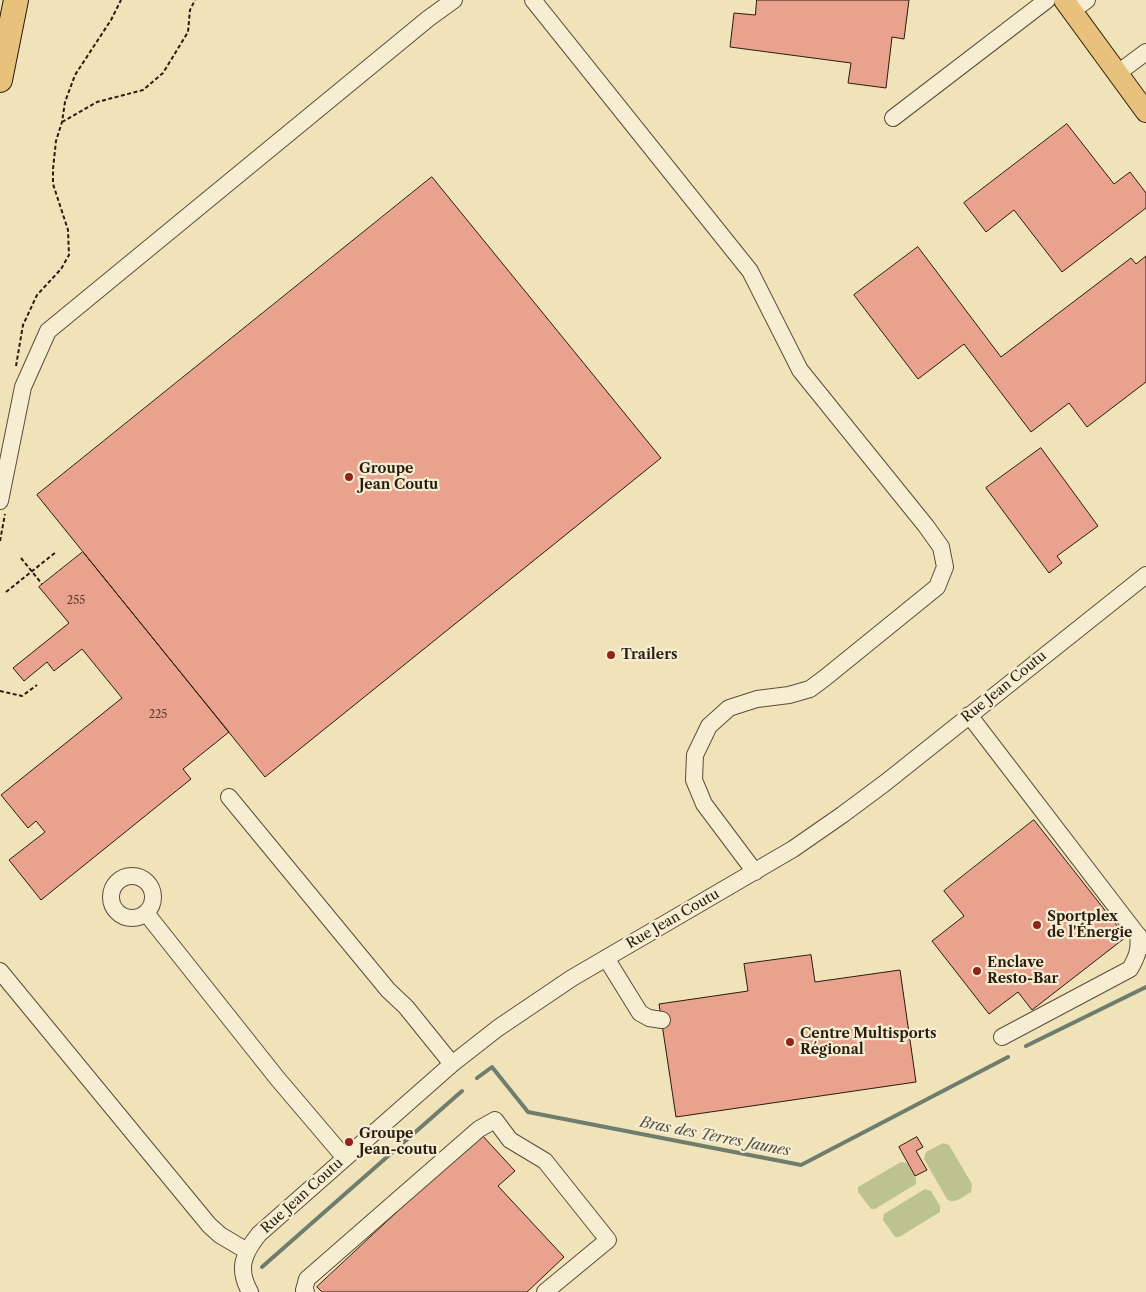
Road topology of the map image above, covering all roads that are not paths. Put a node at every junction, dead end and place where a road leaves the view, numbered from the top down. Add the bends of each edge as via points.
1 (16, 0) edge
2 (454, 0) edge
3 (533, 0) edge
4 (1047, 0) edge
5 (1074, 4) edge
6 (1146, 52) edge
7 (1119, 72) junction
8 (0, 80) edge
9 (1146, 100) edge
10 (1146, 112) edge
11 (894, 118) dead end
12 (0, 501) edge
13 (1146, 575) edge
14 (969, 715) junction
15 (229, 797) dead end
16 (755, 872) junction
17 (146, 913) dead end
18 (1142, 940) edge
19 (606, 958) junction
20 (0, 971) edge
21 (662, 1020) dead end
22 (1002, 1037) dead end
23 (452, 1064) junction
24 (345, 1158) junction
25 (247, 1251) junction
26 (250, 1292) edge
27 (306, 1292) edge
28 (546, 1292) edge

1 - 8 highway
2 - 12 street via 48,331 23,387
3 - 16 street via 750,271 800,370 941,547 945,567 937,587 826,677 810,689 729,708 709,726 695,755 694,780 704,804
4 - 11 street
5 - 7 main road via 1085,27
6 - 7 street
7 - 9 main road
7 - 10 main road
13 - 14 street, Rue Jean Coutu
14 - 16 street, Rue Jean Coutu via 842,815
14 - 18 street
15 - 23 street
16 - 19 street, Rue Jean Coutu
17 - 24 street
18 - 22 street via 1130,969
19 - 21 street via 640,1013
19 - 23 street, Rue Jean Coutu via 525,1009
20 - 25 street via 209,1225
23 - 24 street, Rue Jean Coutu
24 - 25 street, Rue Jean Coutu via 264,1229
25 - 26 street via 243,1272
27 - 28 street via 307,1279 479,1129 495,1120 510,1140 545,1161 608,1240

